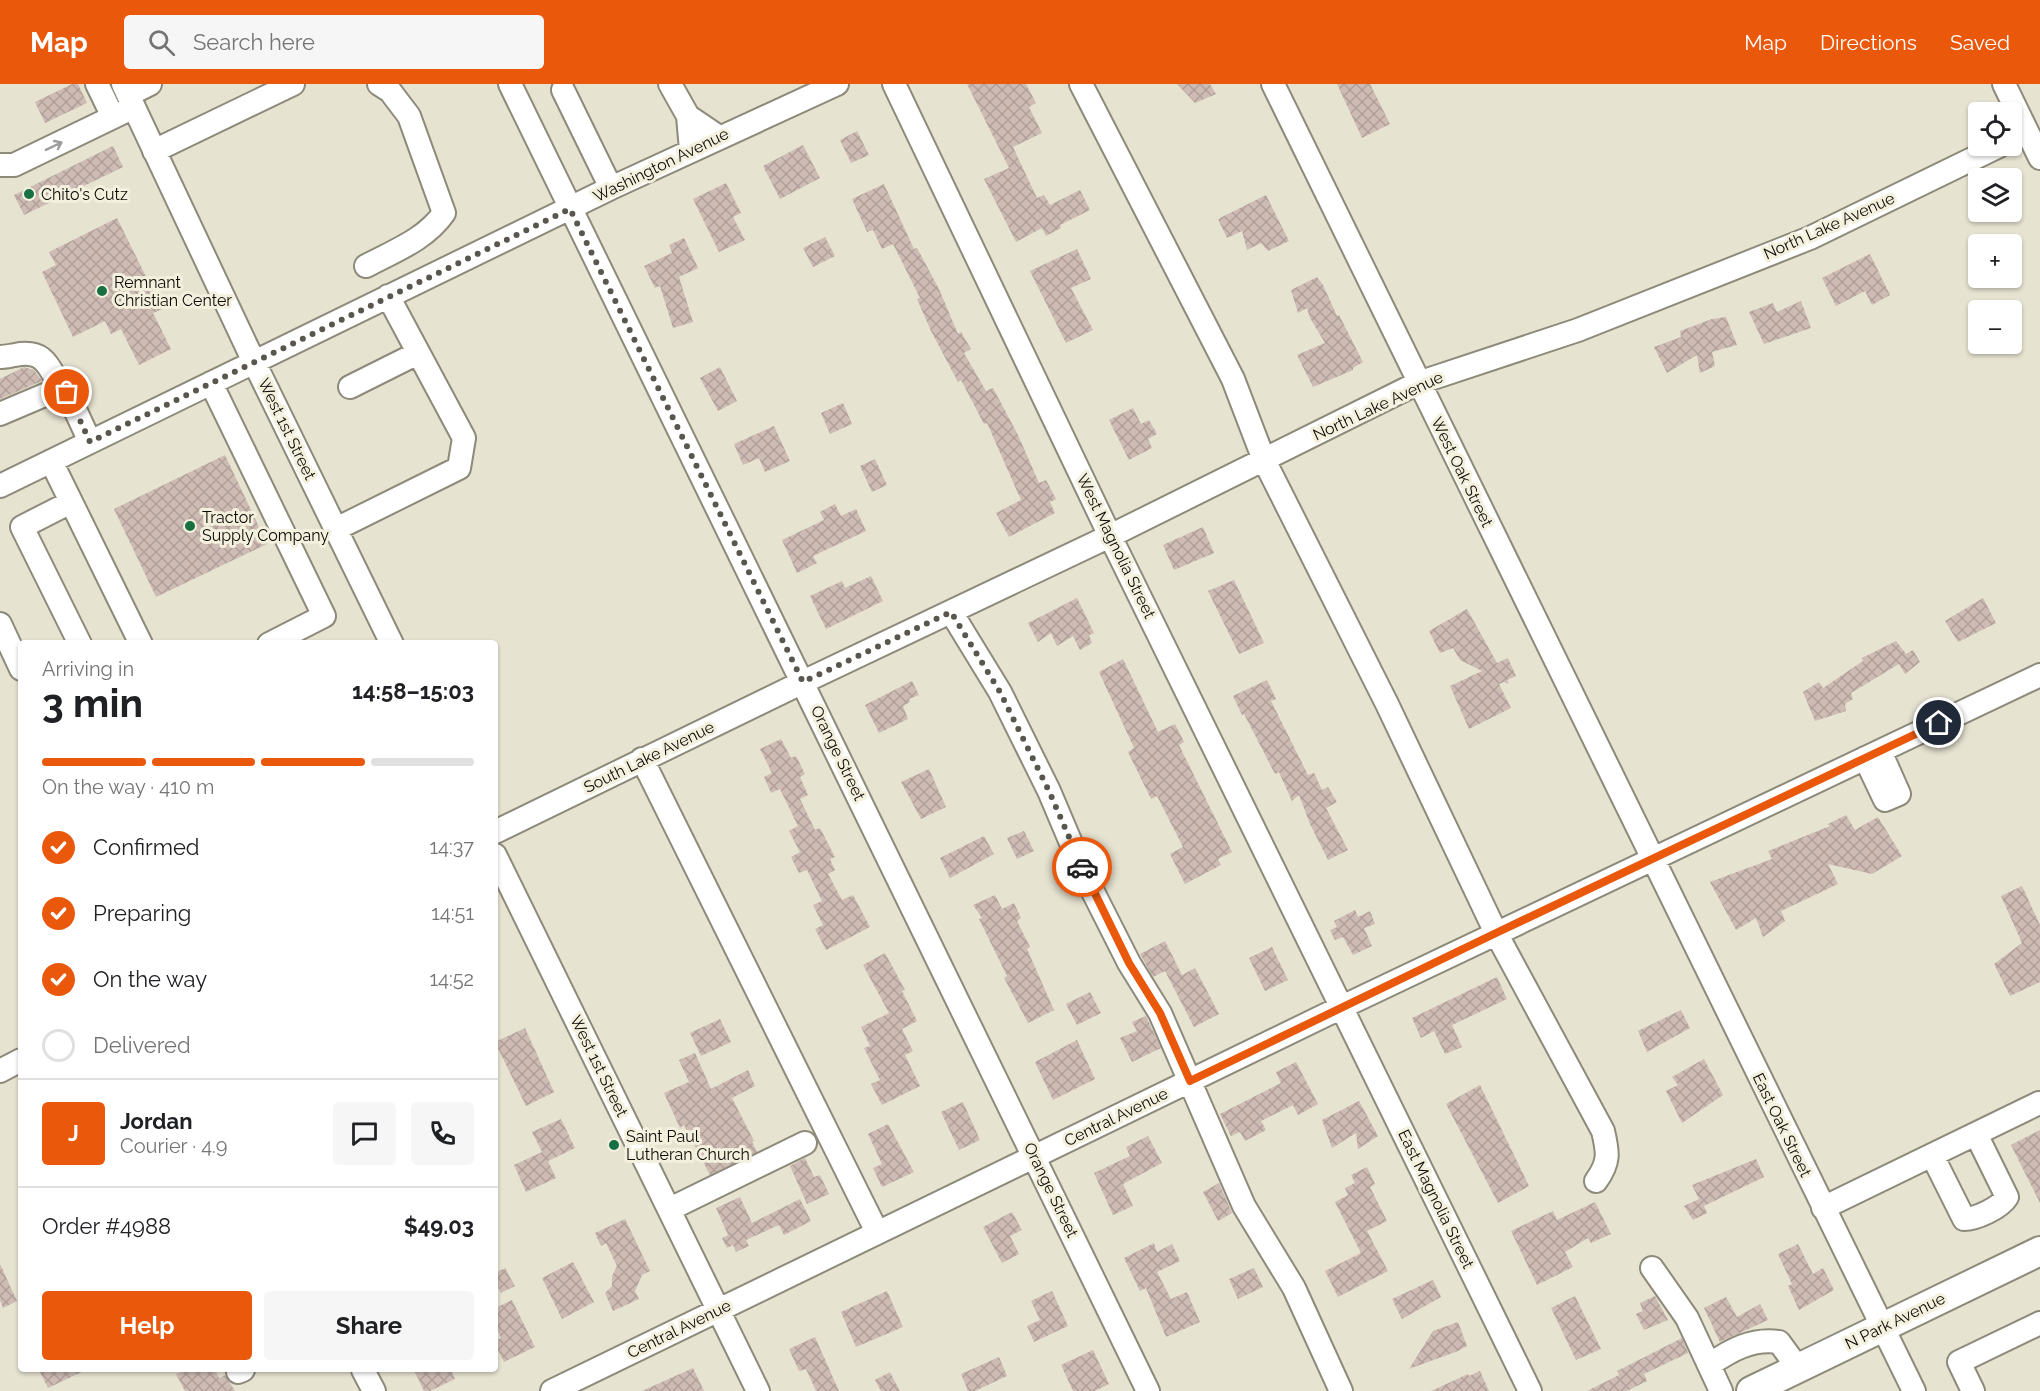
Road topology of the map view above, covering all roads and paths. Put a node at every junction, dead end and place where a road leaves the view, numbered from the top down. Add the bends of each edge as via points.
1 (97, 84) edge
2 (150, 84) edge
3 (293, 84) edge
4 (379, 84) edge
5 (510, 84) edge
6 (670, 84) edge
7 (837, 84) edge
8 (894, 84) edge
9 (1081, 84) edge
10 (1273, 84) edge
11 (2004, 84) edge
12 (563, 86) edge
13 (128, 95) edge
14 (688, 116) junction
15 (113, 117) junction
16 (2026, 132) edge
17 (719, 137) junction
18 (691, 150) junction
19 (154, 151) junction
20 (1978, 156) edge
21 (2040, 158) edge
22 (0, 165) edge
23 (611, 188) junction
24 (570, 209) junction
25 (366, 266) dead end
26 (388, 296) junction
27 (418, 352) junction
28 (2, 357) edge
29 (254, 362) junction
30 (56, 380) junction
31 (211, 383) junction
32 (1418, 383) junction
33 (350, 387) dead end
34 (0, 414) edge
35 (90, 442) junction
36 (1264, 460) junction
37 (51, 461) junction
38 (0, 486) edge
39 (71, 502) junction
40 (336, 529) junction
41 (1110, 536) junction
42 (951, 612) junction
43 (0, 624) edge
44 (78, 640) edge
45 (139, 640) edge
46 (277, 640) edge
47 (390, 640) edge
48 (18, 663) edge
49 (2040, 675) edge
50 (803, 682) junction
51 (642, 759) junction
52 (498, 830) edge
53 (1651, 859) junction
54 (498, 861) edge
55 (1496, 933) junction
56 (1342, 1007) junction
57 (18, 1062) edge
58 (0, 1071) edge
59 (1190, 1081) junction
60 (2039, 1103) edge
61 (1976, 1134) junction
62 (805, 1143) dead end
63 (1932, 1155) junction
64 (1035, 1157) junction
65 (1596, 1181) dead end
66 (1823, 1208) junction
67 (670, 1209) junction
68 (877, 1232) junction
69 (2040, 1251) edge
70 (1652, 1268) dead end
71 (719, 1310) junction
72 (2040, 1323) edge
73 (1882, 1327) junction
74 (1709, 1365) junction
75 (1798, 1368) junction
76 (364, 1372) edge
77 (1767, 1388) edge
78 (374, 1391) edge
79 (552, 1391) edge
80 (758, 1391) edge
81 (1148, 1391) edge
82 (1341, 1391) edge
83 (1530, 1391) edge
84 (1721, 1391) edge
85 (1914, 1391) edge
86 (1973, 1391) edge

1 - 15 street
2 - 13 street
3 - 19 street
4 - 25 street via 390,91 409,116 444,213 421,237
5 - 24 street, Orange Street
6 - 14 street
7 - 17 street, Washington Avenue
8 - 41 street, West Magnolia Street
9 - 36 street via 1233,379
10 - 32 street, West Oak Street
11 - 16 street
12 - 23 street
13 - 15 street
13 - 19 street, West 1st Street
14 - 17 street
14 - 18 street
22 -> 15 street via 14,165
16 - 21 street
17 - 18 street, Washington Avenue
18 - 23 street, Washington Avenue
19 - 29 street, West 1st Street
20 - 32 street, North Lake Avenue via 1810,238 1578,330
23 - 24 street, Washington Avenue
24 - 26 street, Washington Avenue
24 - 50 street, Orange Street
26 - 27 street
26 - 29 street, Washington Avenue
27 - 33 street
27 - 40 street via 464,438 459,468
28 - 30 street via 40,357
29 - 31 street, Washington Avenue
29 - 40 street, West 1st Street
30 - 34 street via 47,394
30 - 35 street via 67,392
31 - 35 street, Washington Avenue
31 - 46 street via 324,616
32 - 36 street, North Lake Avenue
32 - 53 street, West Oak Street
35 - 37 street, Washington Avenue
36 - 41 street, North Lake Avenue
36 - 55 street via 1388,704
37 - 38 street, Washington Avenue
37 - 39 street
39 - 44 street via 22,527
39 - 45 street
40 - 47 street, West 1st Street
41 - 42 street, North Lake Avenue
41 - 56 street, West Magnolia Street
42 - 50 street, North Lake Avenue
42 - 59 street via 1000,692 1086,876 1129,963 1160,1013
43 - 48 street
49 - 53 street, Central Avenue
50 - 51 street, South Lake Avenue
50 - 64 street, Orange Street
51 - 52 street, South Lake Avenue
51 - 68 street
53 - 55 street, Central Avenue
53 - 66 street, East Oak Street
54 - 67 street, West 1st Street
55 - 56 street, Central Avenue
55 - 65 street via 1603,1131 1608,1151 1604,1170
56 - 59 street, Central Avenue
56 - 83 street, East Magnolia Street
57 - 58 street
59 - 64 street, Central Avenue
59 - 82 street via 1244,1206 1294,1288
60 - 61 street
61 - 63 street
61 - 63 street via 2007,1197 2003,1203 1971,1219 1964,1219
62 - 67 street
63 - 66 street
64 - 68 street, Central Avenue
64 - 81 street, Orange Street
66 - 73 street, East Oak Street
67 - 71 street, West 1st Street
68 - 71 street, Central Avenue
69 - 73 main road, N Park Avenue
70 - 74 street via 1687,1318
71 - 79 street, Central Avenue
71 - 80 street, West 1st Street
72 - 86 street via 1959,1362
73 - 75 main road, N Park Avenue
73 - 85 street, East Oak Street
74 - 75 street via 1728,1352 1763,1340 1779,1342
74 - 84 street
75 - 77 main road, N Park Avenue
76 - 78 street

